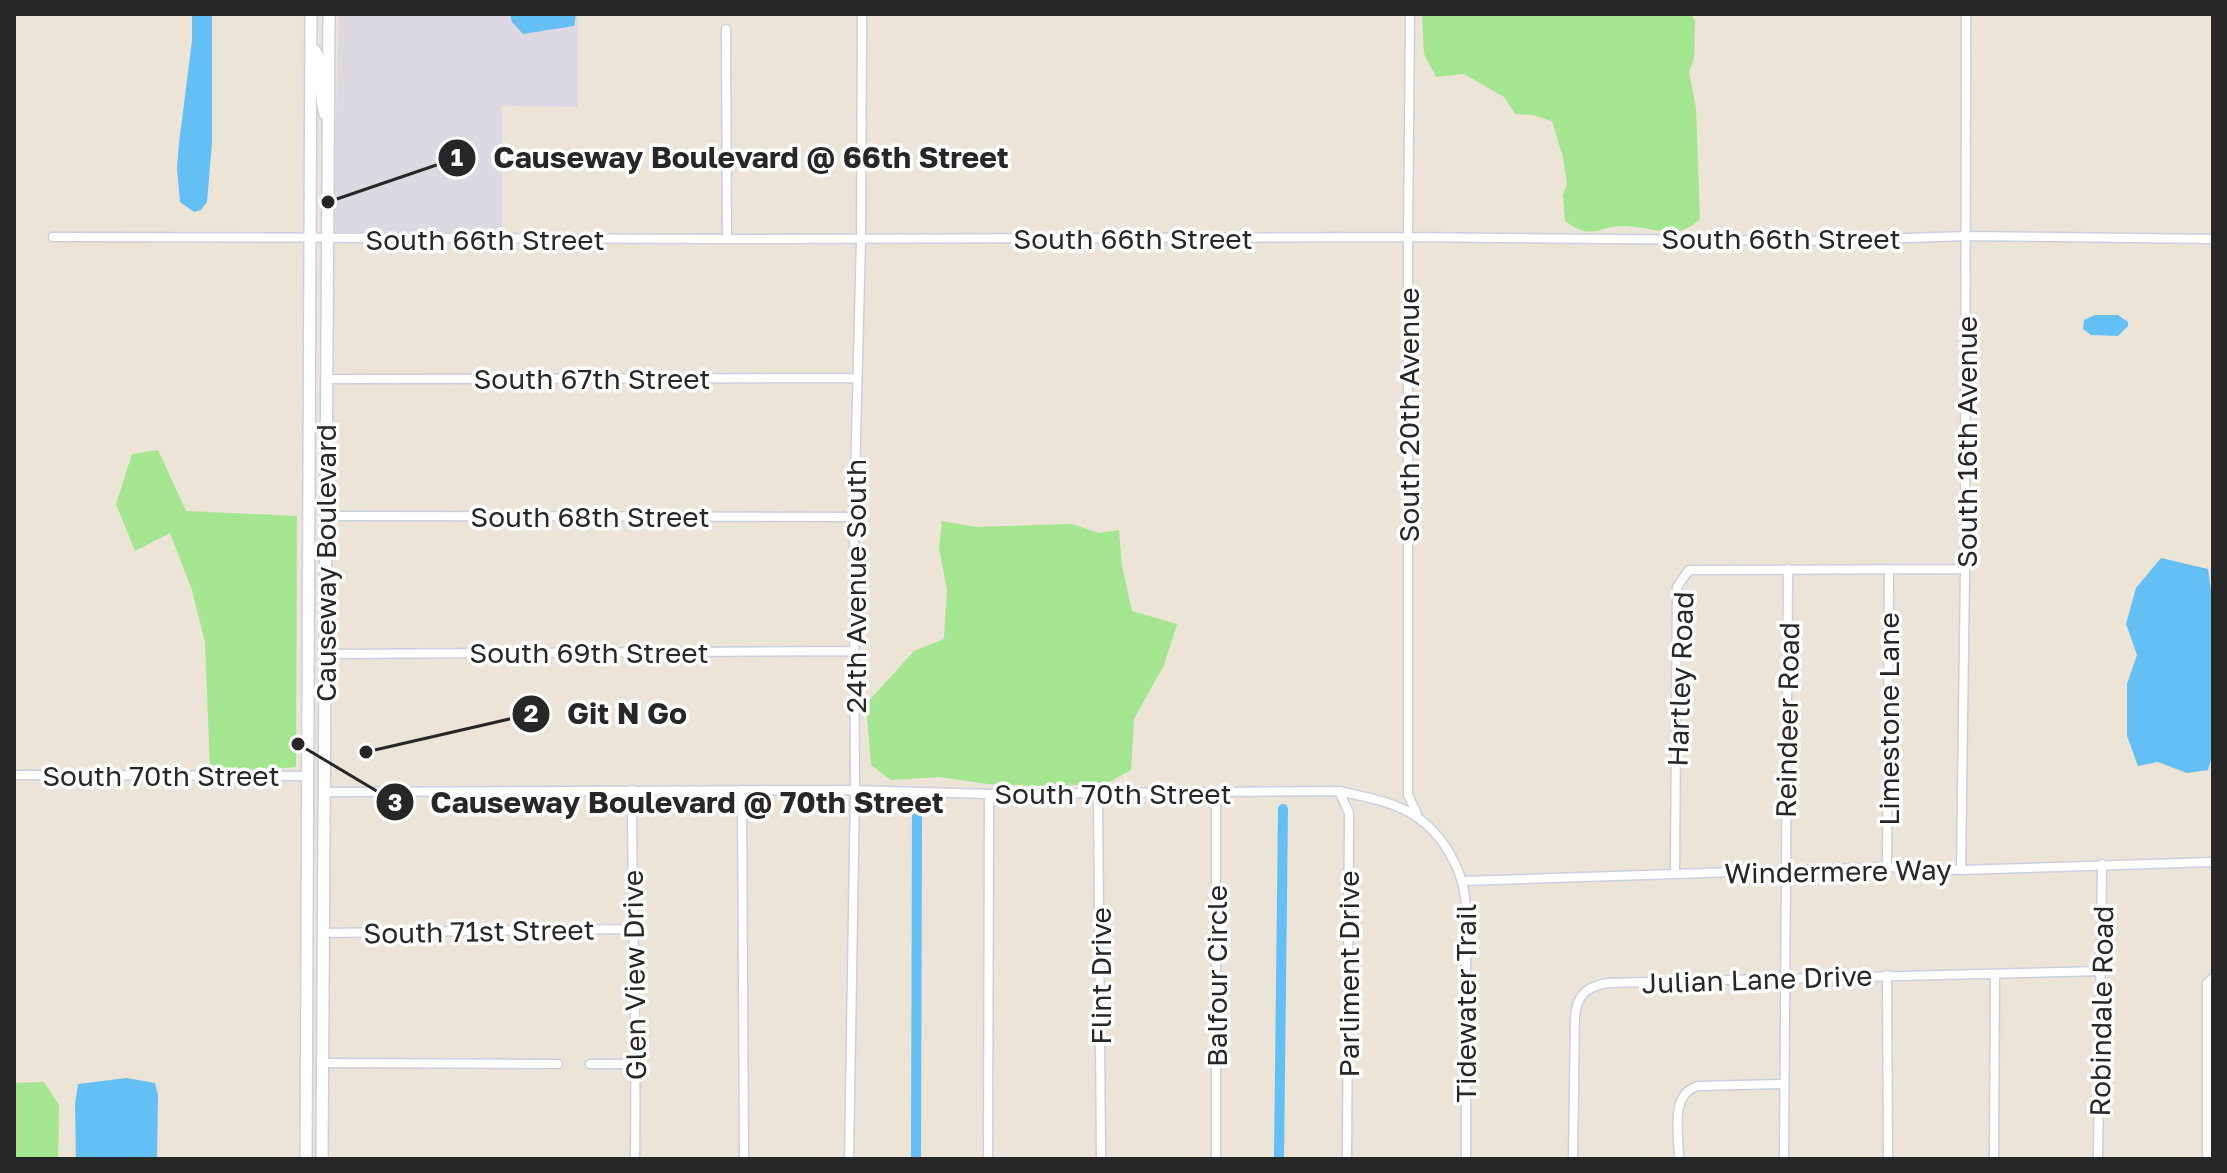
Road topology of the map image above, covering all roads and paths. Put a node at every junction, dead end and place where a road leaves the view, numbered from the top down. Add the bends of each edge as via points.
1 (311, 14) edge
2 (329, 14) edge
3 (862, 14) edge
4 (1410, 14) edge
5 (1966, 14) edge
6 (726, 29) dead end
7 (311, 47) junction
8 (328, 122) junction
9 (1967, 236) junction
10 (53, 237) dead end
11 (1408, 237) junction
12 (310, 238) junction
13 (327, 239) junction
14 (727, 239) junction
15 (861, 239) junction
16 (2213, 239) edge
17 (857, 378) junction
18 (326, 379) junction
19 (326, 516) junction
20 (854, 517) junction
21 (1788, 569) junction
22 (1965, 569) junction
23 (1889, 570) junction
24 (854, 651) junction
25 (325, 654) junction
26 (14, 775) edge
27 (308, 776) junction
28 (325, 776) junction
29 (632, 790) junction
30 (742, 790) junction
31 (855, 790) junction
32 (1339, 791) junction
33 (308, 792) junction
34 (325, 792) junction
35 (1098, 793) junction
36 (1216, 793) junction
37 (989, 794) junction
38 (1417, 815) junction
39 (2213, 862) edge
40 (2102, 864) junction
41 (1887, 867) junction
42 (1785, 870) junction
43 (1961, 870) junction
44 (1675, 874) junction
45 (1463, 881) junction
46 (632, 929) junction
47 (325, 933) junction
48 (2103, 971) junction
49 (1887, 975) junction
50 (1995, 975) junction
51 (1785, 977) junction
52 (2210, 980) edge
53 (323, 1063) junction
54 (558, 1064) dead end
55 (590, 1064) dead end
56 (637, 1064) junction
57 (1784, 1084) junction
58 (2210, 1107) edge
59 (306, 1159) edge
60 (322, 1159) edge
61 (635, 1159) edge
62 (744, 1159) edge
63 (849, 1159) edge
64 (988, 1159) edge
65 (1101, 1159) edge
66 (1216, 1159) edge
67 (1347, 1159) edge
68 (1466, 1159) edge
69 (1573, 1159) edge
70 (1679, 1159) edge
71 (1784, 1159) edge
72 (1888, 1159) edge
73 (1994, 1159) edge
74 (2098, 1159) edge
75 (2207, 1159) edge

1 - 7 main road, Causeway Boulevard
2 - 8 main road, Causeway Boulevard
3 - 15 street, 24th Avenue South
4 - 11 street, South 20th Avenue
5 - 9 street, South 16th Avenue
6 - 14 street
7 - 8 main road via 320,60 320,99
7 - 12 main road, Causeway Boulevard
8 - 13 main road, Causeway Boulevard
9 - 11 street, South 66th Street via 1819,241
9 - 16 street, South 66th Street
9 - 22 street, South 16th Avenue
10 - 12 street, South 66th Street
11 - 15 street, South 66th Street
11 - 38 street, South 20th Avenue via 1408,795
12 - 13 street, South 66th Street
12 - 27 main road, Causeway Boulevard
13 - 14 street, South 66th Street
13 - 18 main road, Causeway Boulevard
14 - 15 street, South 66th Street
15 - 17 street, 24th Avenue South
17 - 18 street, South 67th Street
17 - 20 street, 24th Avenue South
18 - 19 main road, Causeway Boulevard
19 - 20 street, South 68th Street
19 - 25 main road, Causeway Boulevard
20 - 24 street, 24th Avenue South
21 - 23 street, Hartley Road
21 - 42 street, Reindeer Road
21 - 44 street, Hartley Road via 1689,570 1677,587
22 - 23 street, Hartley Road
22 - 43 street, South 16th Avenue
23 - 41 street, Limestone Lane
24 - 25 street, South 69th Street
24 - 31 street, 24th Avenue South
25 - 28 main road, Causeway Boulevard
26 - 27 street, South 70th Street
27 - 28 main road
27 - 33 main road, Causeway Boulevard
28 - 34 main road, Causeway Boulevard
29 - 30 street, South 70th Street
29 - 34 street, South 70th Street
29 - 46 street, Glen View Drive
30 - 31 street, South 70th Street
30 - 62 street
31 - 37 street, South 70th Street
31 - 63 street, 24th Avenue South
32 - 36 street, South 70th Street
32 - 38 street, South 70th Street
32 - 67 street, Parliment Drive via 1349,813
33 - 34 main road
33 - 59 main road, Causeway Boulevard
34 - 47 main road, Causeway Boulevard
35 - 36 street, South 70th Street
35 - 37 street, South 70th Street
35 - 65 street, Flint Drive
36 - 66 street, Balfour Circle
37 - 64 street
38 - 45 street, Tidewater Trail via 1438,834
39 - 40 street, Windermere Way
40 - 43 street, Windermere Way
40 - 48 street, Robindale Road
41 - 42 street, Windermere Way
41 - 43 street, Windermere Way
42 - 44 street, Windermere Way
42 - 51 street, Reindeer Road
44 - 45 street, Windermere Way
45 - 68 street, Tidewater Trail
46 - 47 street, South 71st Street
46 - 56 street, Glen View Drive
47 - 53 main road, Causeway Boulevard
48 - 50 street, Julian Lane Drive
48 - 74 street, Robindale Road
49 - 50 street, Julian Lane Drive
49 - 51 street, Julian Lane Drive
49 - 72 street
50 - 73 street
51 - 57 street, Reindeer Road
51 - 69 street, Julian Lane Drive via 1608,983 1587,989 1575,1016
52 - 58 street
53 - 54 street
53 - 60 main road, Causeway Boulevard
55 - 56 street
56 - 61 street, Glen View Drive
57 - 70 street via 1686,1090 1679,1101
57 - 71 street, Reindeer Road
58 - 75 street

